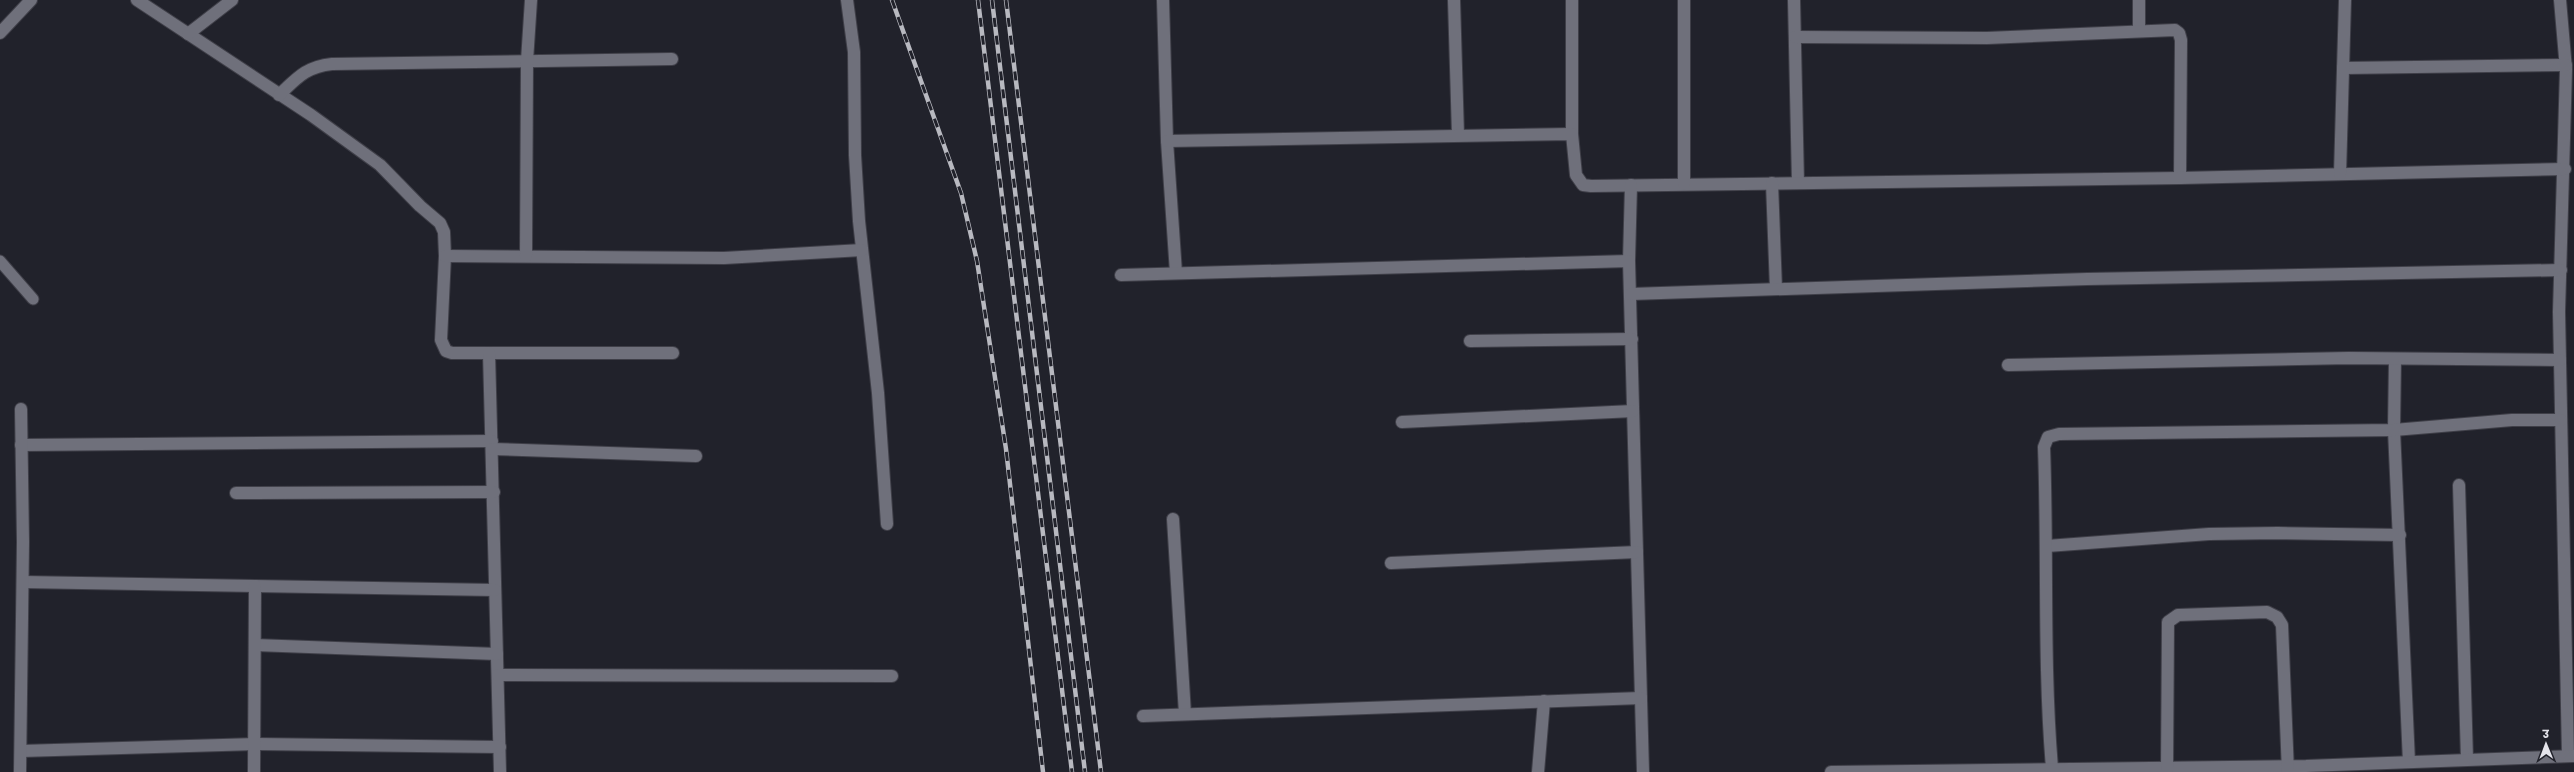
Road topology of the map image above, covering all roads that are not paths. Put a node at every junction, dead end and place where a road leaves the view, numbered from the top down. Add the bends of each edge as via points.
1 (31, 0) edge
2 (136, 0) edge
3 (232, 0) edge
4 (531, 0) edge
5 (847, 0) edge
6 (1163, 0) edge
7 (1454, 0) edge
8 (1572, 0) edge
9 (1684, 0) edge
10 (1794, 0) edge
11 (2139, 0) edge
12 (2345, 0) edge
13 (2560, 0) edge
14 (2139, 30) junction
15 (0, 33) edge
16 (188, 34) junction
17 (1795, 37) junction
18 (672, 59) dead end
19 (527, 61) junction
20 (2566, 66) junction
21 (2343, 68) junction
22 (279, 94) junction
23 (1458, 135) junction
24 (1572, 135) junction
25 (1167, 141) junction
26 (2565, 169) junction
27 (2340, 174) junction
28 (2180, 178) junction
29 (1772, 183) junction
30 (1798, 183) junction
31 (1684, 184) junction
32 (1632, 185) junction
33 (2568, 222) edge
34 (862, 250) junction
35 (445, 256) junction
36 (526, 256) junction
37 (0, 261) edge
38 (1629, 261) junction
39 (2561, 270) junction
40 (1176, 273) junction
41 (1121, 275) dead end
42 (1776, 289) junction
43 (1631, 294) junction
44 (33, 299) dead end
45 (1632, 339) junction
46 (1470, 341) dead end
47 (489, 353) junction
48 (673, 353) dead end
49 (2395, 359) junction
50 (2560, 360) junction
51 (2008, 365) dead end
52 (21, 409) dead end
53 (1633, 411) junction
54 (2561, 420) junction
55 (1402, 422) dead end
56 (2394, 430) junction
57 (21, 445) junction
58 (492, 445) junction
59 (696, 456) dead end
60 (2459, 485) dead end
61 (494, 492) junction
62 (236, 493) dead end
63 (1173, 519) dead end
64 (887, 524) dead end
65 (2400, 534) junction
66 (2047, 546) junction
67 (1637, 552) junction
68 (1391, 563) dead end
69 (23, 582) junction
70 (255, 586) junction
71 (495, 590) junction
72 (256, 645) junction
73 (497, 654) junction
74 (498, 675) junction
75 (892, 676) dead end
76 (1641, 698) junction
77 (1544, 701) junction
78 (1185, 714) junction
79 (1143, 716) dead end
80 (256, 744) junction
81 (500, 747) junction
82 (21, 751) junction
83 (2571, 756) edge
84 (2467, 759) junction
85 (2409, 762) junction
86 (2052, 768) junction
87 (2351, 768) edge
88 (2167, 769) edge
89 (2288, 769) edge
90 (2072, 770) edge
91 (20, 772) edge
92 (254, 772) edge
93 (500, 772) edge
94 (1538, 772) edge
95 (1643, 772) edge
96 (1831, 772) edge

1 - 15 street
2 - 16 street
3 - 16 street
4 - 19 street
5 - 34 street via 854,52 855,155
6 - 25 street
7 - 23 street
8 - 24 street
9 - 31 street
10 - 17 street
11 - 14 street
12 - 21 street
13 - 20 street
14 - 17 street via 1986,38
14 - 28 street via 2171,29 2179,33 2181,40
16 - 22 street
17 - 30 street
18 - 19 street
19 - 22 street via 319,65 305,71
19 - 36 street
20 - 21 street
20 - 26 street
21 - 27 street
22 - 35 street via 380,165 440,223 444,232
23 - 24 street
23 - 25 street
24 - 32 street via 1576,175 1583,185
25 - 40 street
26 - 27 street
26 - 33 street
27 - 28 street
28 - 30 street
29 - 30 street
29 - 31 street
29 - 42 street
31 - 32 street
32 - 38 street
33 - 39 street
34 - 36 street via 724,258
34 - 64 street via 878,393
35 - 36 street
35 - 47 street via 443,346 452,353
37 - 44 lane
38 - 40 street
38 - 43 street
39 - 42 street via 2095,279
39 - 50 street
40 - 41 street
42 - 43 street
43 - 45 street
45 - 46 street
45 - 53 street
47 - 48 street
47 - 58 street
49 - 50 street
49 - 51 street
49 - 56 street
50 - 54 street
52 - 57 street
53 - 55 street
53 - 67 street
54 - 56 street via 2512,420
54 - 83 street
56 - 65 street
56 - 66 street via 2060,434 2048,437 2044,447
57 - 58 street
57 - 69 street
58 - 59 street
58 - 61 street
60 - 84 street
61 - 62 street
61 - 71 street
63 - 78 street
65 - 66 street via 2216,534
65 - 85 street
66 - 86 street via 2046,696
67 - 68 street
67 - 76 street
69 - 70 street
69 - 82 street
70 - 71 street
70 - 72 street
71 - 73 street
72 - 73 street
72 - 80 street
73 - 74 street
74 - 75 street
74 - 81 street
76 - 77 street
76 - 95 street
77 - 78 street
77 - 94 street
78 - 79 street
80 - 81 street
80 - 82 street
80 - 92 street
81 - 93 street
82 - 91 street
83 - 84 street
84 - 85 street
85 - 87 street
86 - 90 street
86 - 96 street
87 - 89 street
88 - 89 street
88 - 89 street via 2168,622 2178,615 2267,612 2277,617 2282,626
88 - 90 street

